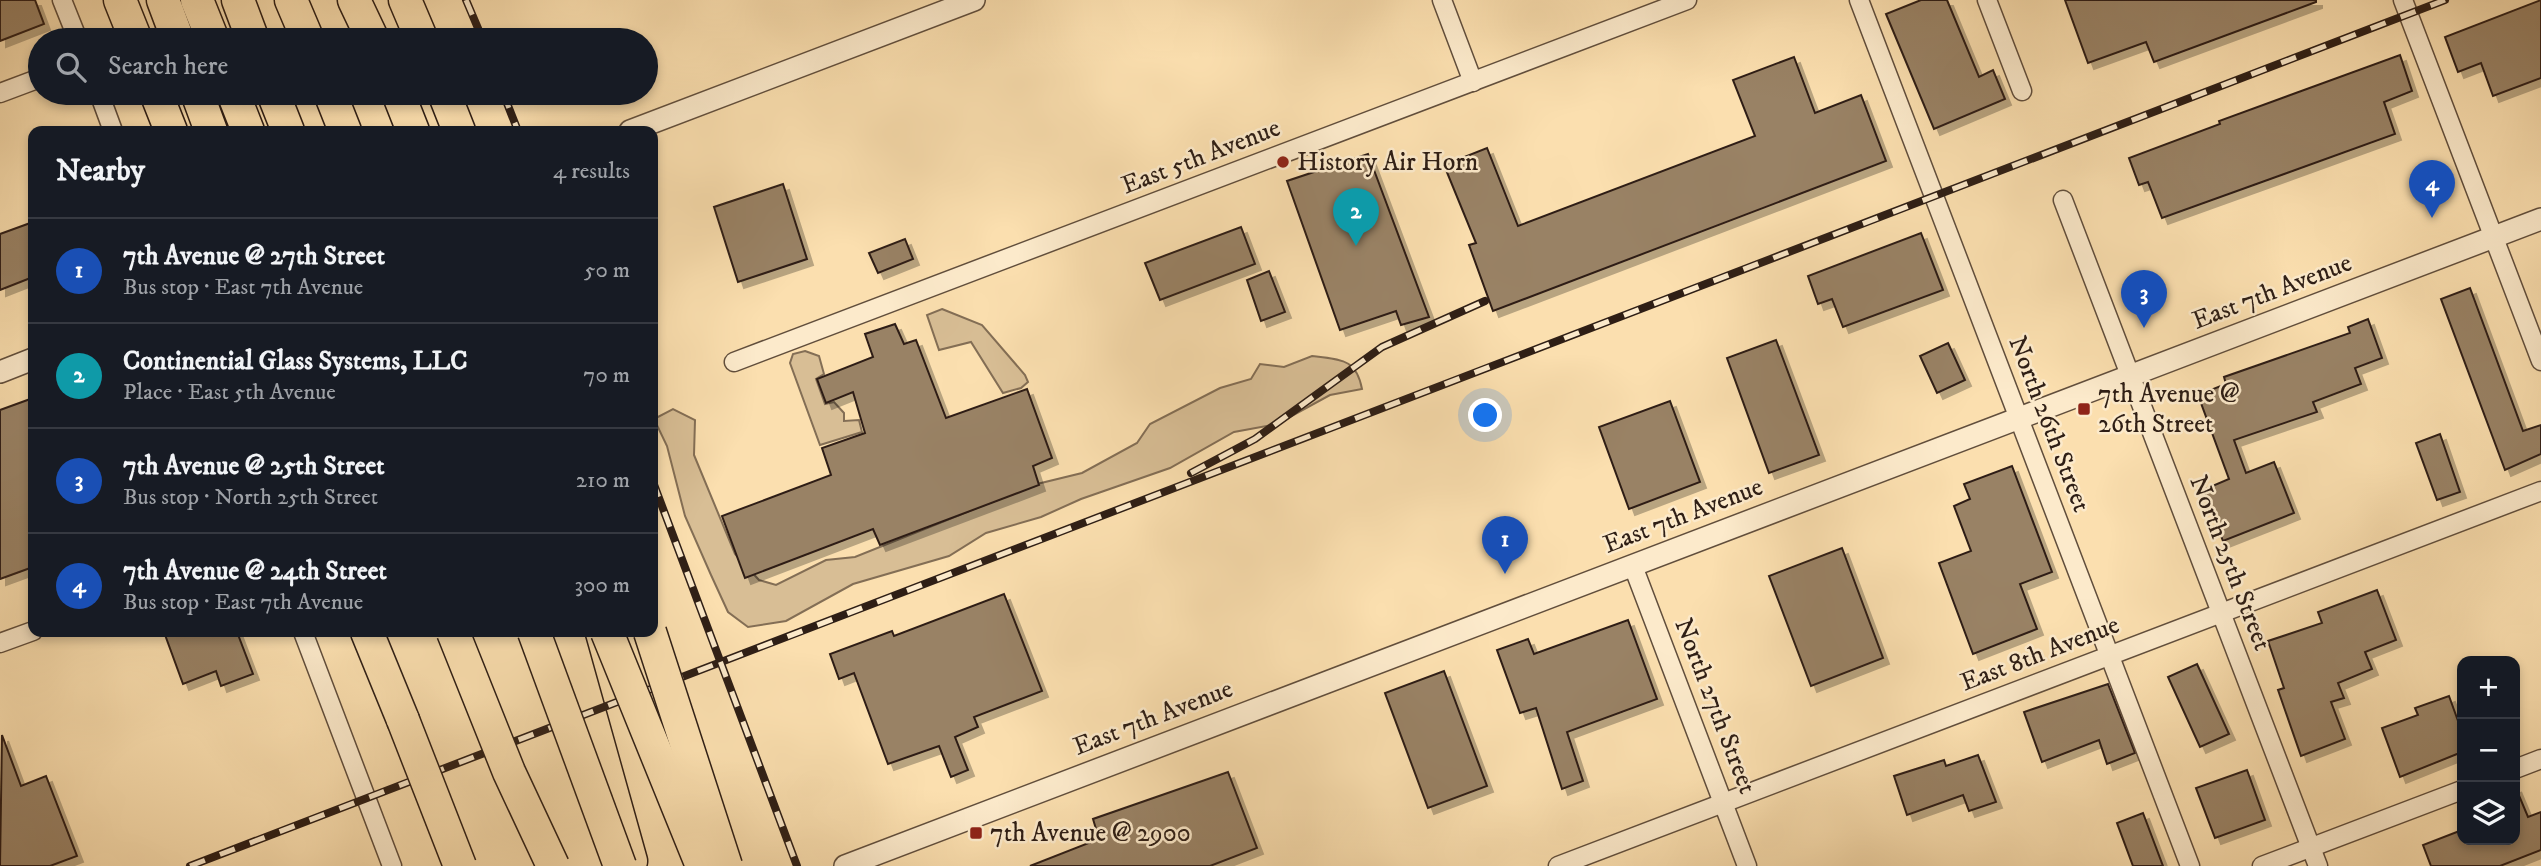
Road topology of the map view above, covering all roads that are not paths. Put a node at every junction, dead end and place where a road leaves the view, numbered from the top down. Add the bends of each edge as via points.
1 (62, 0) edge
2 (120, 0) edge
3 (163, 0) edge
4 (197, 0) edge
5 (238, 0) edge
6 (291, 0) edge
7 (405, 0) edge
8 (974, 0) edge
9 (1442, 0) edge
10 (1687, 0) edge
11 (1859, 0) edge
12 (1987, 0) edge
13 (2403, 0) edge
14 (73, 28) edge
15 (131, 28) edge
16 (174, 28) edge
17 (208, 28) edge
18 (248, 28) edge
19 (303, 28) edge
20 (417, 28) edge
21 (28, 82) edge
22 (1473, 82) junction
23 (2022, 91) dead end
24 (0, 93) edge
25 (103, 105) edge
26 (161, 105) edge
27 (201, 105) edge
28 (238, 105) edge
29 (278, 105) edge
30 (335, 105) edge
31 (387, 105) edge
32 (403, 105) edge
33 (448, 105) edge
34 (111, 126) edge
35 (169, 126) edge
36 (209, 126) edge
37 (246, 126) edge
38 (286, 126) edge
39 (343, 126) edge
40 (395, 126) edge
41 (411, 126) edge
42 (457, 126) edge
43 (643, 126) edge
44 (2063, 200) dead end
45 (2541, 219) edge
46 (2493, 237) junction
47 (28, 361) edge
48 (2541, 361) edge
49 (734, 362) dead end
50 (0, 372) edge
51 (2131, 376) junction
52 (2019, 418) junction
53 (2541, 491) edge
54 (1633, 566) junction
55 (2221, 613) junction
56 (28, 633) edge
57 (305, 637) edge
58 (369, 637) edge
59 (379, 637) edge
60 (455, 637) edge
61 (473, 637) edge
62 (536, 637) edge
63 (568, 637) edge
64 (609, 637) edge
65 (652, 637) edge
66 (0, 643) edge
67 (2109, 656) junction
68 (403, 720) junction
69 (2541, 760) edge
70 (2520, 767) edge
71 (2457, 792) edge
72 (1723, 803) junction
73 (2311, 847) junction
74 (392, 866) edge
75 (460, 866) edge
76 (553, 866) edge
77 (558, 866) edge
78 (620, 866) edge
79 (632, 866) edge
80 (702, 866) edge
81 (726, 866) edge
82 (845, 866) edge
83 (1558, 866) edge
84 (1747, 866) edge
85 (2190, 866) edge
86 (2262, 866) edge
87 (2318, 866) edge

1 - 14 street
2 - 15 highway
3 - 16 highway
4 - 17 highway
5 - 18 highway
6 - 19 highway
7 - 20 highway
8 - 43 street
9 - 22 street
10 - 22 street, East 5th Avenue
11 - 52 street, North 26th Street
12 - 23 street
13 - 46 street
21 - 24 street
22 - 49 street, East 5th Avenue
25 - 34 street
26 - 35 highway
27 - 36 highway
28 - 37 highway
29 - 38 highway
30 - 39 highway
31 - 40 highway
32 - 41 highway
33 - 42 highway
44 - 51 street, North 25th Street
45 - 46 street, East 7th Avenue
46 - 48 street
46 - 51 street, East 7th Avenue
47 - 50 street
51 - 52 street, East 7th Avenue
51 - 55 street, North 25th Street
52 - 54 street, East 7th Avenue
52 - 67 street, North 26th Street
53 - 55 street, East 8th Avenue
54 - 72 street, North 27th Street
54 - 82 street, East 7th Avenue
55 - 67 street, East 8th Avenue
55 - 73 street, North 25th Street
56 - 66 street
57 - 74 street
58 - 68 highway
59 - 68 highway
60 - 76 highway, bridge
61 - 77 highway
62 - 78 highway, bridge
63 - 79 highway
64 - 80 highway, bridge
65 - 81 highway, bridge
67 - 72 street, East 8th Avenue
67 - 85 street, North 26th Street
68 - 75 highway, bridge
69 - 70 street
71 - 73 street
72 - 83 street, East 8th Avenue
72 - 84 street, North 27th Street
73 - 86 street
73 - 87 street, North 25th Street

